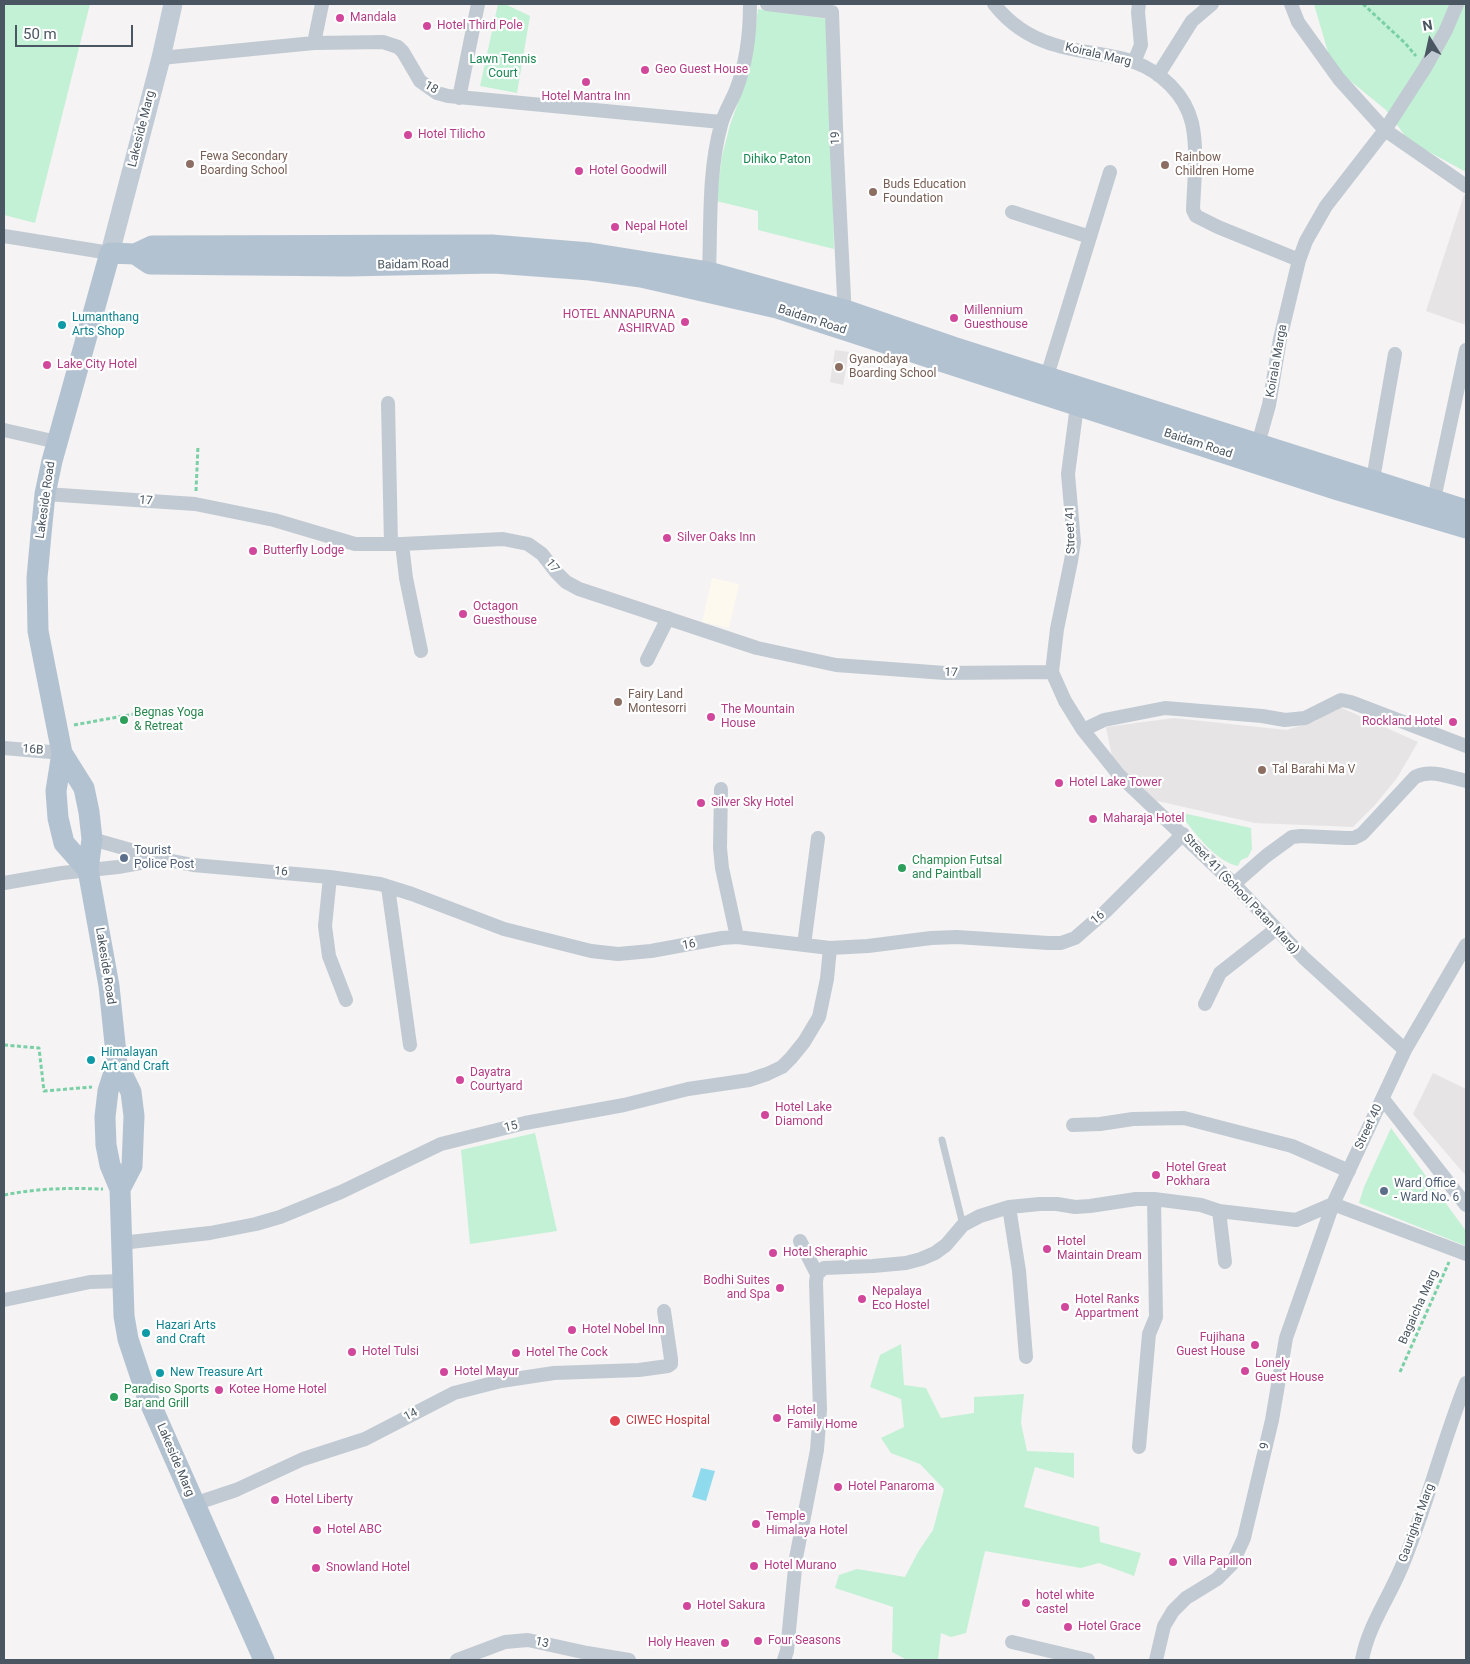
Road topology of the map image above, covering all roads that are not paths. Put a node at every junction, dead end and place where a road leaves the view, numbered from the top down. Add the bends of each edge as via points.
1 (172, 4) edge
2 (322, 4) edge
3 (478, 4) edge
4 (750, 4) edge
5 (767, 4) edge
6 (994, 4) edge
7 (1139, 4) edge
8 (1212, 4) edge
9 (1291, 4) edge
10 (1457, 4) edge
11 (834, 8) edge
12 (314, 43) junction
13 (161, 58) junction
14 (1134, 62) junction
15 (1158, 75) junction
16 (459, 98) junction
17 (722, 122) junction
18 (1386, 130) junction
19 (1110, 172) dead end
20 (1466, 186) edge
21 (1012, 212) dead end
22 (4, 236) edge
23 (1090, 236) junction
24 (110, 253) junction
25 (134, 254) junction
26 (1299, 260) junction
27 (709, 272) junction
28 (845, 320) junction
29 (1466, 350) edge
30 (1395, 354) dead end
31 (1048, 376) junction
32 (1078, 396) junction
33 (388, 403) dead end
34 (4, 430) edge
35 (57, 442) junction
36 (1256, 452) junction
37 (1373, 479) junction
38 (45, 494) junction
39 (1434, 499) junction
40 (1466, 510) edge
41 (1466, 528) edge
42 (397, 544) junction
43 (668, 618) junction
44 (421, 651) dead end
45 (648, 660) dead end
46 (1052, 672) junction
47 (1084, 730) junction
48 (1466, 746) edge
49 (4, 748) edge
50 (62, 752) junction
51 (1466, 781) edge
52 (721, 789) dead end
53 (1183, 834) junction
54 (818, 838) dead end
55 (92, 839) junction
56 (162, 859) junction
57 (88, 870) junction
58 (330, 877) junction
59 (4, 883) edge
60 (1234, 884) junction
61 (388, 886) junction
62 (1276, 928) junction
63 (737, 936) junction
64 (1466, 944) edge
65 (804, 945) junction
66 (830, 948) junction
67 (346, 1000) dead end
68 (1205, 1004) dead end
69 (410, 1045) dead end
70 (1405, 1050) junction
71 (117, 1062) junction
72 (1382, 1099) junction
73 (1073, 1124) dead end
74 (942, 1140) dead end
75 (1349, 1171) junction
76 (120, 1190) junction
77 (1154, 1199) junction
78 (1333, 1204) junction
79 (1466, 1205) edge
80 (1009, 1207) junction
81 (1218, 1211) junction
82 (963, 1225) junction
83 (800, 1241) dead end
84 (121, 1243) junction
85 (1460, 1252) edge
86 (1225, 1262) dead end
87 (817, 1274) junction
88 (123, 1281) junction
89 (4, 1300) edge
90 (664, 1311) dead end
91 (1026, 1357) dead end
92 (1466, 1383) edge
93 (1139, 1447) dead end
94 (194, 1504) junction
95 (1012, 1642) dead end
96 (264, 1660) edge
97 (457, 1660) edge
98 (628, 1660) edge
99 (784, 1660) edge
100 (1088, 1660) edge
101 (1156, 1660) edge
102 (1362, 1660) edge

1 - 13 main road, Lakeside Marg
2 - 12 street
3 - 16 street
4 - 17 street via 750,32 744,64
5 - 11 street, 19
6 - 14 street, Koirala Marg via 1017,27 1044,41
7 - 14 street via 1141,45
8 - 15 street via 1192,22
9 - 18 street via 1298,22 1339,79
10 - 18 street, Koirala Marga via 1425,68
11 - 28 street, 19
12 - 13 street, 18 / 18
12 - 16 street, 18 / 18 via 392,44 408,58 420,81 437,93
13 - 24 main road, Lakeside Marg
14 - 15 street, Koirala Marg
15 - 26 street, Koirala Marg via 1183,99 1192,122 1195,151 1193,210 1196,216
16 - 17 street, 18 / 18
17 - 27 street via 713,167
18 - 20 street
18 - 26 street, Koirala Marga via 1326,206
19 - 23 street
21 - 23 street
22 - 24 street
23 - 31 street
24 - 25 main road, Baidam Road
24 - 35 main road, Lakeside Road
25 - 27 main road, Baidam Road via 152,246 492,245 590,253
25 - 28 main road, Baidam Road via 150,264 347,266 494,263 590,270 641,277
26 - 36 street, Koirala Marga
27 - 28 main road, Baidam Road
28 - 31 main road, Baidam Road via 953,347
28 - 32 main road, Baidam Road
29 - 39 street
30 - 37 street
31 - 32 main road, Baidam Road
32 - 36 main road, Baidam Road
32 - 46 street, Street 41 via 1068,474 1074,542
33 - 42 street
34 - 35 street
35 - 38 main road, Lakeside Road
36 - 37 main road, Baidam Road
36 - 41 main road, Baidam Road via 1338,490
37 - 39 main road, Baidam Road
38 - 42 street, 17 / 17 via 195,504 274,520 355,544
38 - 50 main road, Lakeside Road via 38,622
39 - 40 main road, Baidam Road
42 - 43 street, 17 / 17 via 504,539 528,544 542,554 566,582 579,589
42 - 44 street
43 - 45 street
43 - 46 street, 17 / 17 via 757,648 836,665 945,673
46 - 47 street, Street 41 (School Patan Marg) via 1065,701
47 - 48 street via 1104,720 1165,708 1285,720 1305,718 1341,700
47 - 53 street, Street 41 (School Patan Marg) via 1119,775
49 - 50 street, 16B
50 - 55 main road via 84,788
50 - 57 main road via 56,791 58,818 64,843
51 - 60 street via 1423,773 1414,778 1362,834 1354,838 1292,837
52 - 63 street via 722,868
53 - 60 street, Street 41 (School Patan Marg)
53 - 66 street, 16 / 16 via 1106,912 1075,938 1061,943 957,937
54 - 65 street
55 - 56 street, 16 / 16
55 - 57 main road
56 - 57 street, 16 / 16
56 - 58 street, 16 / 16 via 193,865
57 - 59 street, 16
57 - 71 main road, Lakeside Road via 109,986
58 - 61 street, 16 / 16
58 - 67 street via 325,926 329,956
60 - 62 street, Street 41 (School Patan Marg)
61 - 63 street, 16 / 16 via 504,929 591,951 618,954 651,951
61 - 69 street
62 - 68 street via 1220,973
62 - 70 street, Street 41 (School Patan Marg) via 1304,958
63 - 65 street, 16 / 16
64 - 70 street, Street 40
65 - 66 street, 16 / 16
66 - 84 street, 15 / 15 via 828,980 819,1016 791,1058 767,1074 525,1123 441,1144 341,1192 256,1224 210,1234
70 - 72 street, Street 40
71 - 76 main road, Lakeside Marg via 108,1091 105,1117 110,1166
71 - 76 main road, Lakeside Marg via 131,1092 134,1116 132,1166
72 - 75 street, Street 40
72 - 79 street
73 - 75 street via 1184,1118 1292,1146
74 - 82 lane
75 - 78 street, Street 40
76 - 84 main road, Lakeside Marg
77 - 80 street via 1082,1207 1040,1204
77 - 81 street
77 - 93 street via 1156,1317 1149,1334
78 - 81 street via 1296,1220
78 - 85 street
78 - 101 street, 9 / 9 via 1286,1338 1272,1420 1244,1538 1232,1564 1173,1611 1164,1626
80 - 82 street
80 - 91 street via 1019,1272
81 - 86 street
82 - 87 street via 935,1254 921,1259 873,1266 830,1267
83 - 87 street
84 - 88 main road, Lakeside Marg
87 - 99 street via 820,1410 817,1450 796,1558
88 - 89 street via 90,1282
88 - 94 main road, Lakeside Marg via 126,1328 137,1368
90 - 94 street, 14 / 14 via 671,1364 668,1366 554,1373 501,1381 454,1393 365,1439 303,1459 236,1490
92 - 102 street, Gaurighat Marg via 1402,1567
94 - 96 main road, Lakeside Marg
95 - 100 street
97 - 98 street, 13 / 13 via 504,1642 528,1640

